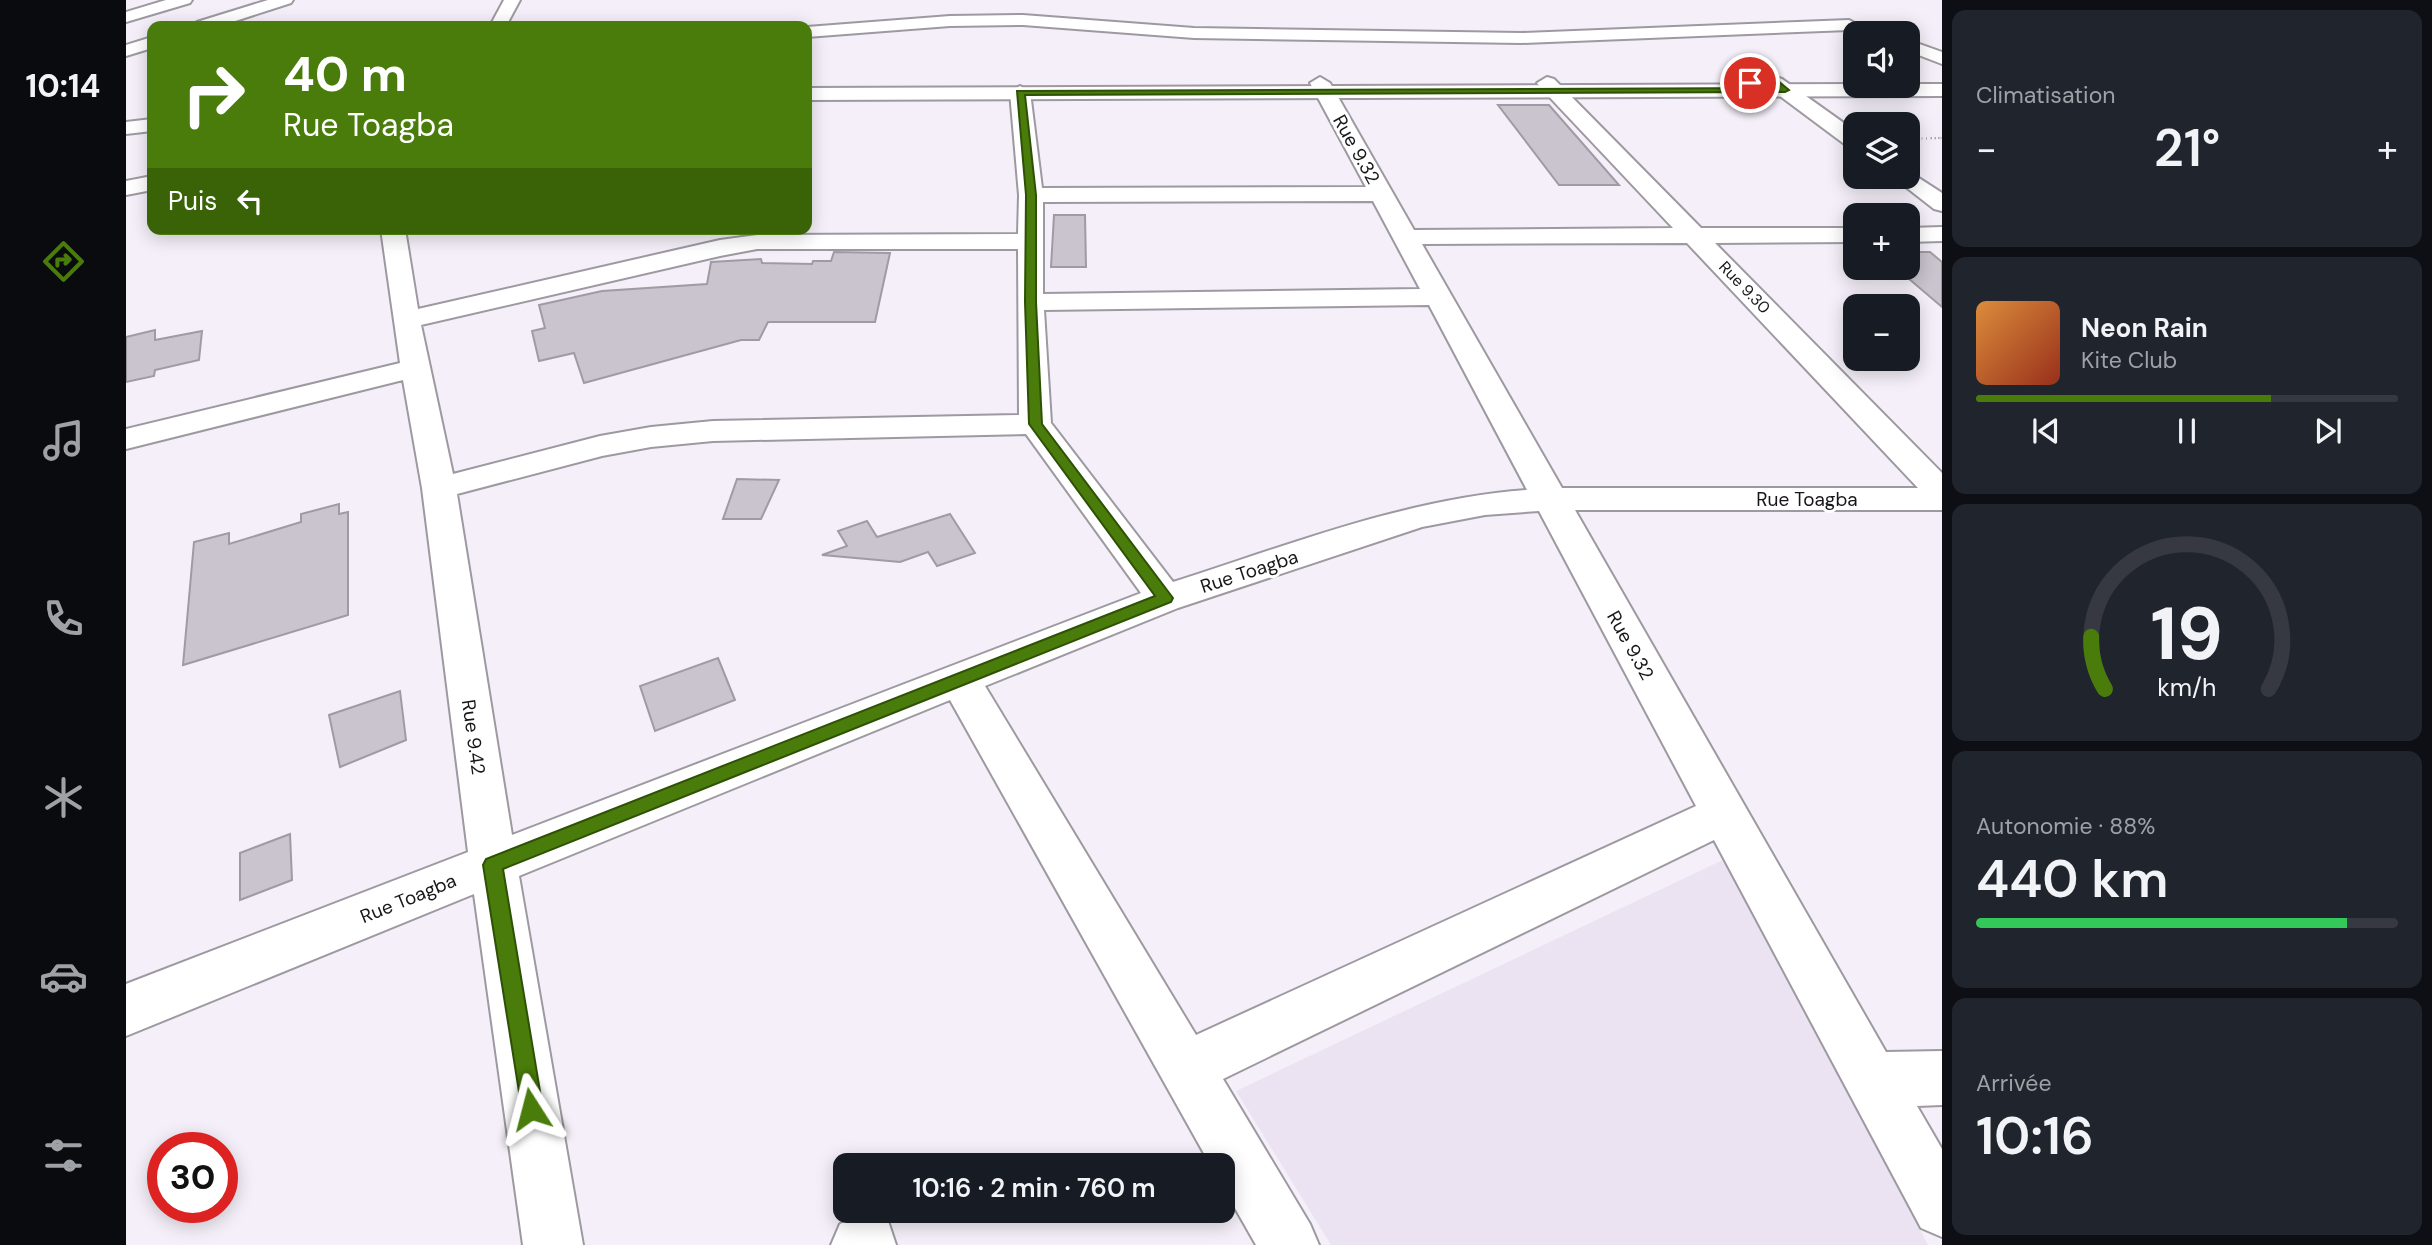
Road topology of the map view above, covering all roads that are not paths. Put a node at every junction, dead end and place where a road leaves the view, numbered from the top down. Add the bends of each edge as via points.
1 (184, 0) edge
2 (285, 0) edge
3 (512, 0) edge
4 (1804, 10) dead end
5 (126, 17) edge
6 (219, 21) edge
7 (503, 21) edge
8 (812, 32) edge
9 (147, 45) edge
10 (1920, 48) edge
11 (1920, 50) edge
12 (1942, 50) edge
13 (126, 51) edge
14 (1942, 58) edge
15 (1843, 83) edge
16 (1920, 83) edge
17 (1942, 83) edge
18 (812, 86) edge
19 (1780, 86) junction
20 (1323, 87) junction
21 (1550, 87) junction
22 (1942, 90) edge
23 (1020, 92) junction
24 (812, 94) edge
25 (147, 126) edge
26 (126, 128) edge
27 (1843, 132) edge
28 (147, 174) edge
29 (126, 178) edge
30 (147, 184) edge
31 (1922, 185) edge
32 (126, 188) edge
33 (1382, 194) junction
34 (1031, 195) junction
35 (1942, 204) edge
36 (1920, 234) edge
37 (1942, 234) edge
38 (394, 235) edge
39 (1695, 235) junction
40 (1843, 235) edge
41 (759, 236) edge
42 (1406, 237) junction
43 (714, 238) edge
44 (1030, 241) junction
45 (1439, 298) junction
46 (1030, 302) junction
47 (406, 320) junction
48 (415, 368) junction
49 (1035, 424) junction
50 (126, 439) edge
51 (439, 488) junction
52 (1942, 493) edge
53 (1550, 499) junction
54 (1942, 499) edge
55 (1165, 598) junction
56 (959, 680) junction
57 (1724, 814) junction
58 (493, 865) junction
59 (126, 1010) edge
60 (1186, 1068) junction
61 (1942, 1078) edge
62 (1872, 1080) junction
63 (1942, 1207) edge
64 (553, 1245) edge
65 (1289, 1245) edge

1 - 5 street
2 - 6 street
3 - 7 street
4 - 8 street via 1855,27 1521,38 1207,33 1023,20
9 - 13 street
10 - 12 street
11 - 14 street
15 - 19 street
16 - 17 street
18 - 20 street
19 - 21 street
19 - 22 street
19 - 27 street
20 - 21 street
20 - 23 street
20 - 33 street, Rue 9.32
21 - 39 street, Rue 9.30
23 - 24 street
23 - 34 street
25 - 26 street
28 - 29 street
30 - 32 street
31 - 35 street
33 - 34 street
33 - 42 street, Rue 9.32
34 - 44 street
36 - 37 street
38 - 47 street, Rue 9.42
39 - 40 street
39 - 42 street
39 - 52 street, Rue 9.30
41 - 43 street
41 - 44 street
42 - 45 street, Rue 9.32
43 - 47 street
44 - 46 street
45 - 46 street
45 - 53 street, Rue 9.32
46 - 49 street
47 - 48 street, Rue 9.42
48 - 50 street
48 - 51 street, Rue 9.42
49 - 51 street via 713,431 652,437
49 - 55 street
51 - 58 street, Rue 9.42
53 - 54 street, Rue Toagba
53 - 55 street, Rue Toagba via 1485,504 1418,517
53 - 57 street, Rue 9.32
55 - 56 street, Rue Toagba
56 - 58 street, Rue Toagba
56 - 60 street
57 - 60 street
57 - 62 street, Rue 9.32
58 - 59 street, Rue Toagba
58 - 64 street, Rue 9.42
60 - 65 street
61 - 62 street
62 - 63 street, Rue 9.32

